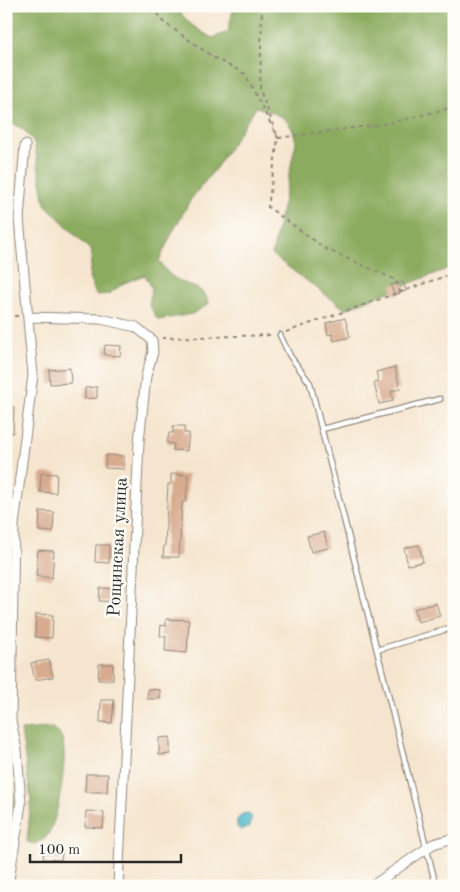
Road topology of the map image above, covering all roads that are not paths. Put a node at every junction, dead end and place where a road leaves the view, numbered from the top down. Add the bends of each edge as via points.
1 (25, 145) dead end
2 (28, 317) junction
3 (280, 335) road end
4 (440, 399) dead end
5 (322, 429) junction
6 (454, 627) edge
7 (377, 650) junction
8 (454, 838) edge
9 (427, 848) junction
10 (8, 886) edge
11 (118, 886) edge
12 (372, 886) edge
13 (436, 886) edge

1 - 2 street via 20,218
2 - 10 street via 33,375 14,525 13,567 11,721 21,804
2 - 11 street, Рощинская улица via 100,318 136,327 152,340 153,352 146,376 139,442
3 - 5 lane via 290,356 310,382
4 - 5 lane
5 - 7 lane
6 - 7 lane
7 - 9 lane
8 - 9 street
9 - 12 street
9 - 13 lane

